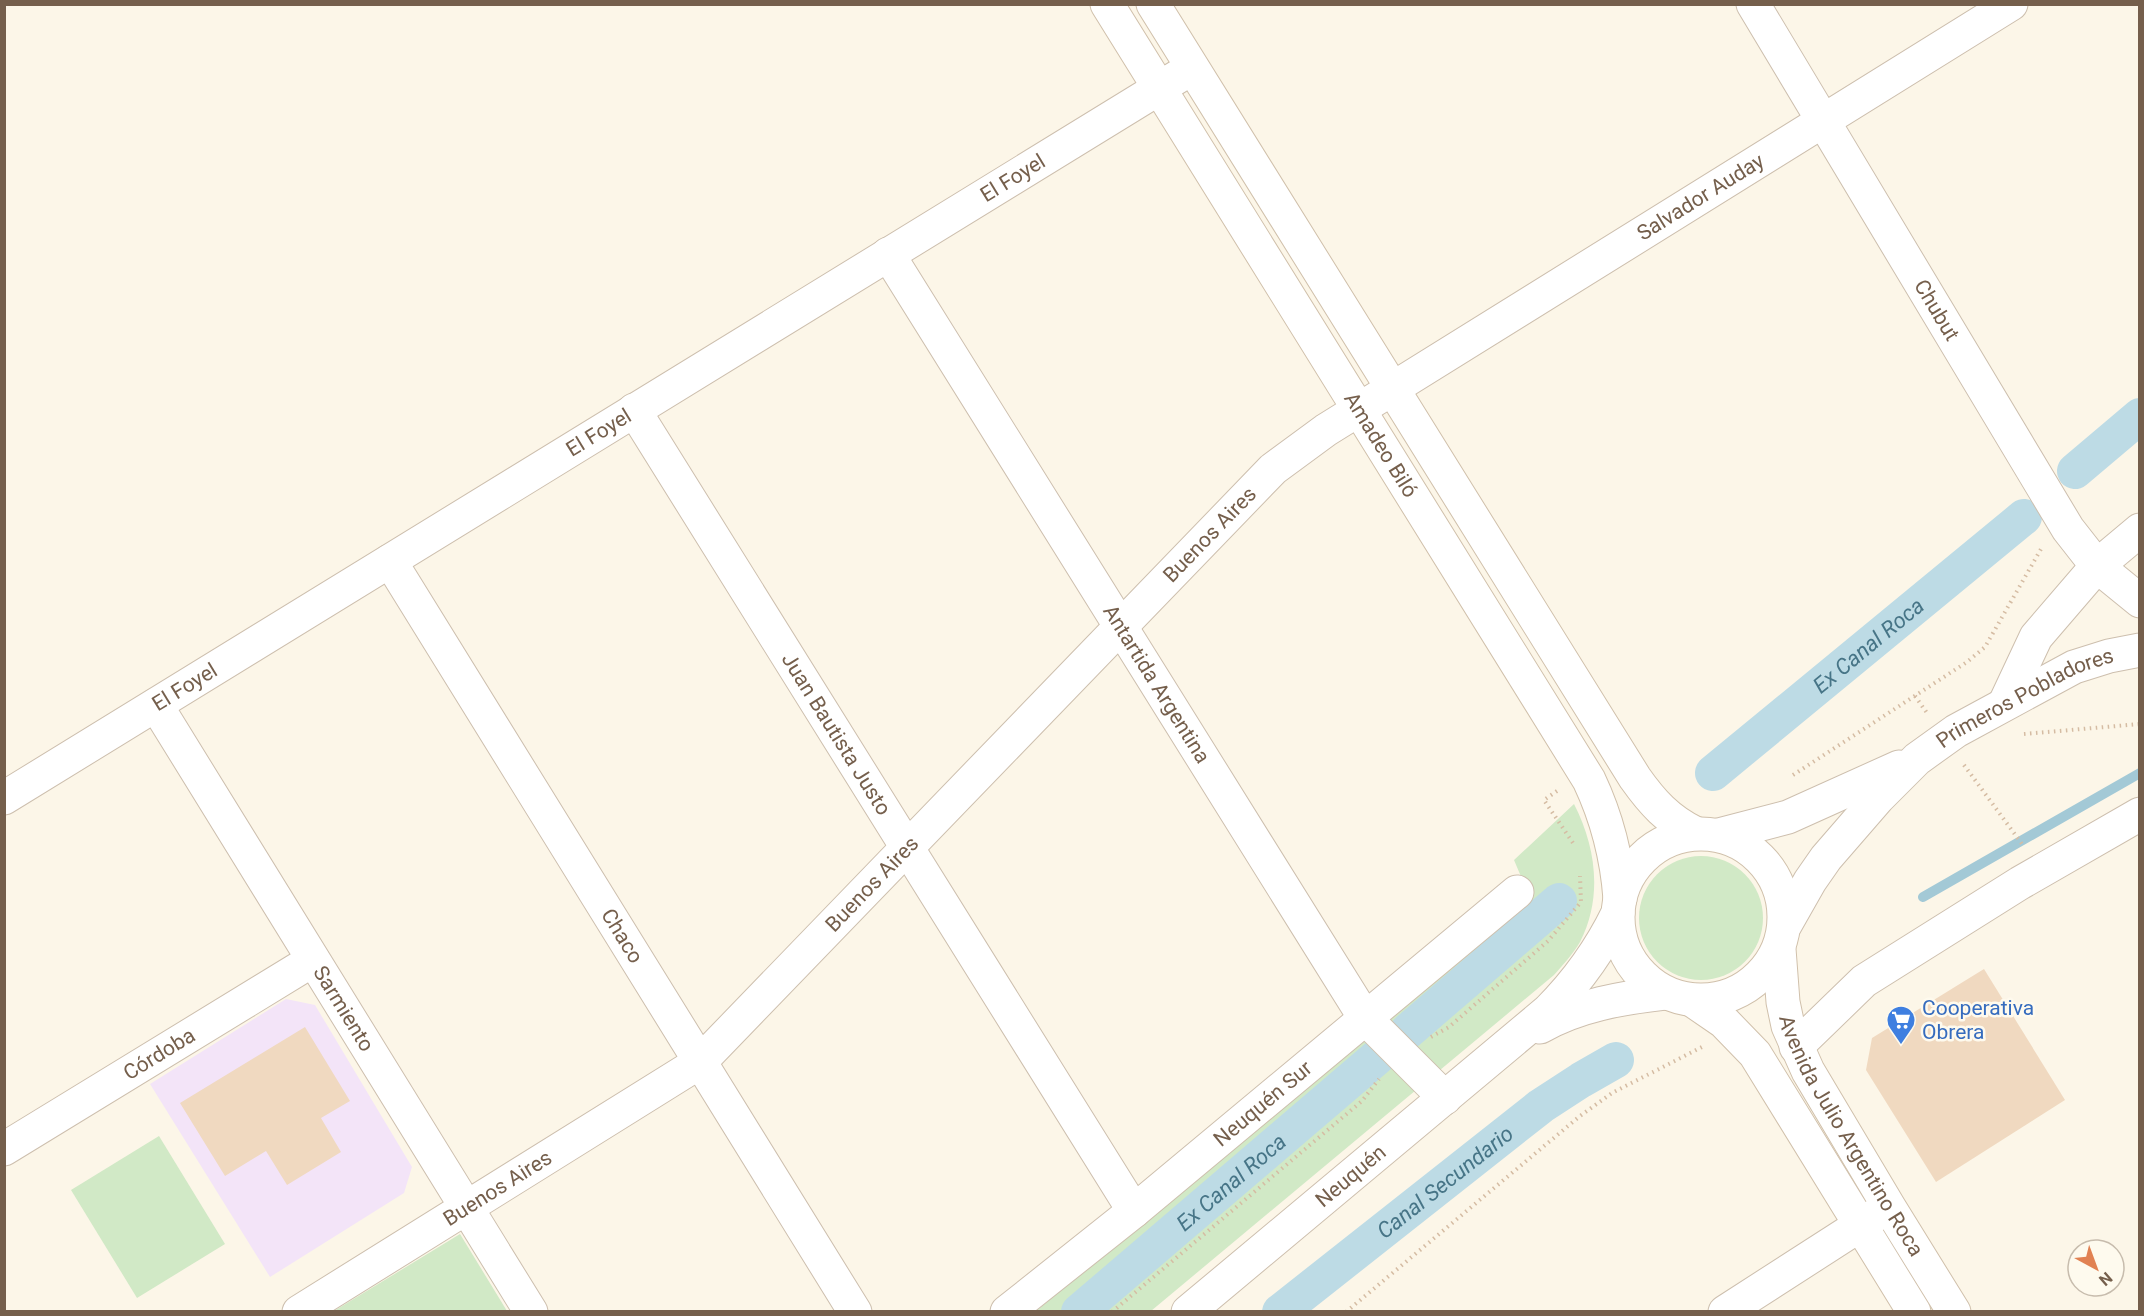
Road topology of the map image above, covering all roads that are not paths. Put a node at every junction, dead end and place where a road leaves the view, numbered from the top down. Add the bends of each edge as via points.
1 (1107, 4) edge
2 (1153, 4) edge
3 (1753, 4) edge
4 (2011, 4) edge
5 (1192, 68) junction
6 (1159, 88) junction
7 (1824, 120) junction
8 (888, 254) junction
9 (1392, 389) junction
10 (634, 410) junction
11 (1359, 410) junction
12 (2139, 530) edge
13 (390, 561) junction
14 (2097, 566) junction
15 (2139, 601) edge
16 (1121, 627) junction
17 (2139, 650) edge
18 (2005, 703) junction
19 (156, 705) junction
20 (1917, 759) junction
21 (4, 798) edge
22 (2139, 814) edge
23 (1707, 834) junction
24 (907, 846) junction
25 (1517, 892) dead end
26 (1619, 906) junction
27 (1782, 937) junction
28 (313, 960) junction
29 (1679, 997) junction
30 (1365, 1018) junction
31 (1512, 1042) junction
32 (1796, 1047) junction
33 (700, 1062) junction
34 (1445, 1098) junction
35 (4, 1149) edge
36 (1889, 1207) junction
37 (466, 1208) junction
38 (1134, 1211) junction
39 (1861, 1224) junction
40 (299, 1311) edge
41 (531, 1311) edge
42 (855, 1311) edge
43 (1007, 1311) edge
44 (1188, 1311) edge
45 (1725, 1311) edge
46 (1914, 1311) edge
47 (1954, 1311) edge

1 - 6 street, Amadeo Biló
2 - 5 street, Amadeo Biló
3 - 7 street, Chubut
4 - 7 street, Salvador Auday
5 - 6 street, El Foyel
5 - 9 street, Amadeo Biló
6 - 8 street, El Foyel
6 - 11 street, Amadeo Biló
7 - 9 street, Salvador Auday
7 - 14 street, Chubut via 2068,529
8 - 10 street, El Foyel
8 - 16 street, Antartida Argentina
9 - 11 street, Buenos Aires
9 - 23 street, Amadeo Biló via 1635,778 1660,810 1680,826
10 - 13 street, El Foyel
10 - 24 street, Juan Bautista Justo
11 - 16 street, Buenos Aires via 1306,443 1274,469
11 - 26 street, Amadeo Biló via 1589,780 1607,823 1618,873
12 - 14 street
13 - 19 street, El Foyel
13 - 33 street, Chaco
14 - 15 street, Chubut
14 - 18 street via 2036,637
16 - 24 street, Buenos Aires
16 - 30 street, Antartida Argentina
17 - 18 street, Primeros Pobladores via 2074,667
18 - 20 street, Primeros Pobladores
19 - 21 street, El Foyel
19 - 28 street, Sarmiento
20 - 23 street, Primeros Pobladores via 1788,817
20 - 27 street, Primeros Pobladores via 1826,858
22 - 32 street via 1864,981
23 - 26 street via 1677,837 1646,854 1625,882
23 - 27 street, Avenida Julio Argentino Roca via 1742,844 1762,858 1776,878 1784,901
24 - 33 street, Buenos Aires
24 - 38 street, Juan Bautista Justo
25 - 30 street, Neuquén Sur
26 - 29 street, Avenida Julio Argentino Roca via 1618,929 1629,960 1645,979
26 - 31 street, Neuquén via 1595,953 1567,992
27 - 29 street via 1765,972 1744,989 1719,999
27 - 32 street, Avenida Julio Argentino Roca via 1783,1002
28 - 35 street, Córdoba
28 - 37 street, Sarmiento
29 - 31 street, Neuquén via 1633,996 1578,1010
29 - 39 street, Avenida Julio Argentino Roca via 1724,1022 1755,1054
30 - 34 street, Antartida Argentina
30 - 38 street, Neuquén Sur
31 - 34 street, Neuquén
32 - 36 street, Avenida Julio Argentino Roca
33 - 37 street, Buenos Aires
33 - 42 street, Chaco
34 - 44 street, Neuquén
36 - 39 street
36 - 47 street, Avenida Julio Argentino Roca
37 - 40 street, Buenos Aires
37 - 41 street, Sarmiento
38 - 43 street, Neuquén Sur
39 - 45 street
39 - 46 street, Avenida Julio Argentino Roca

